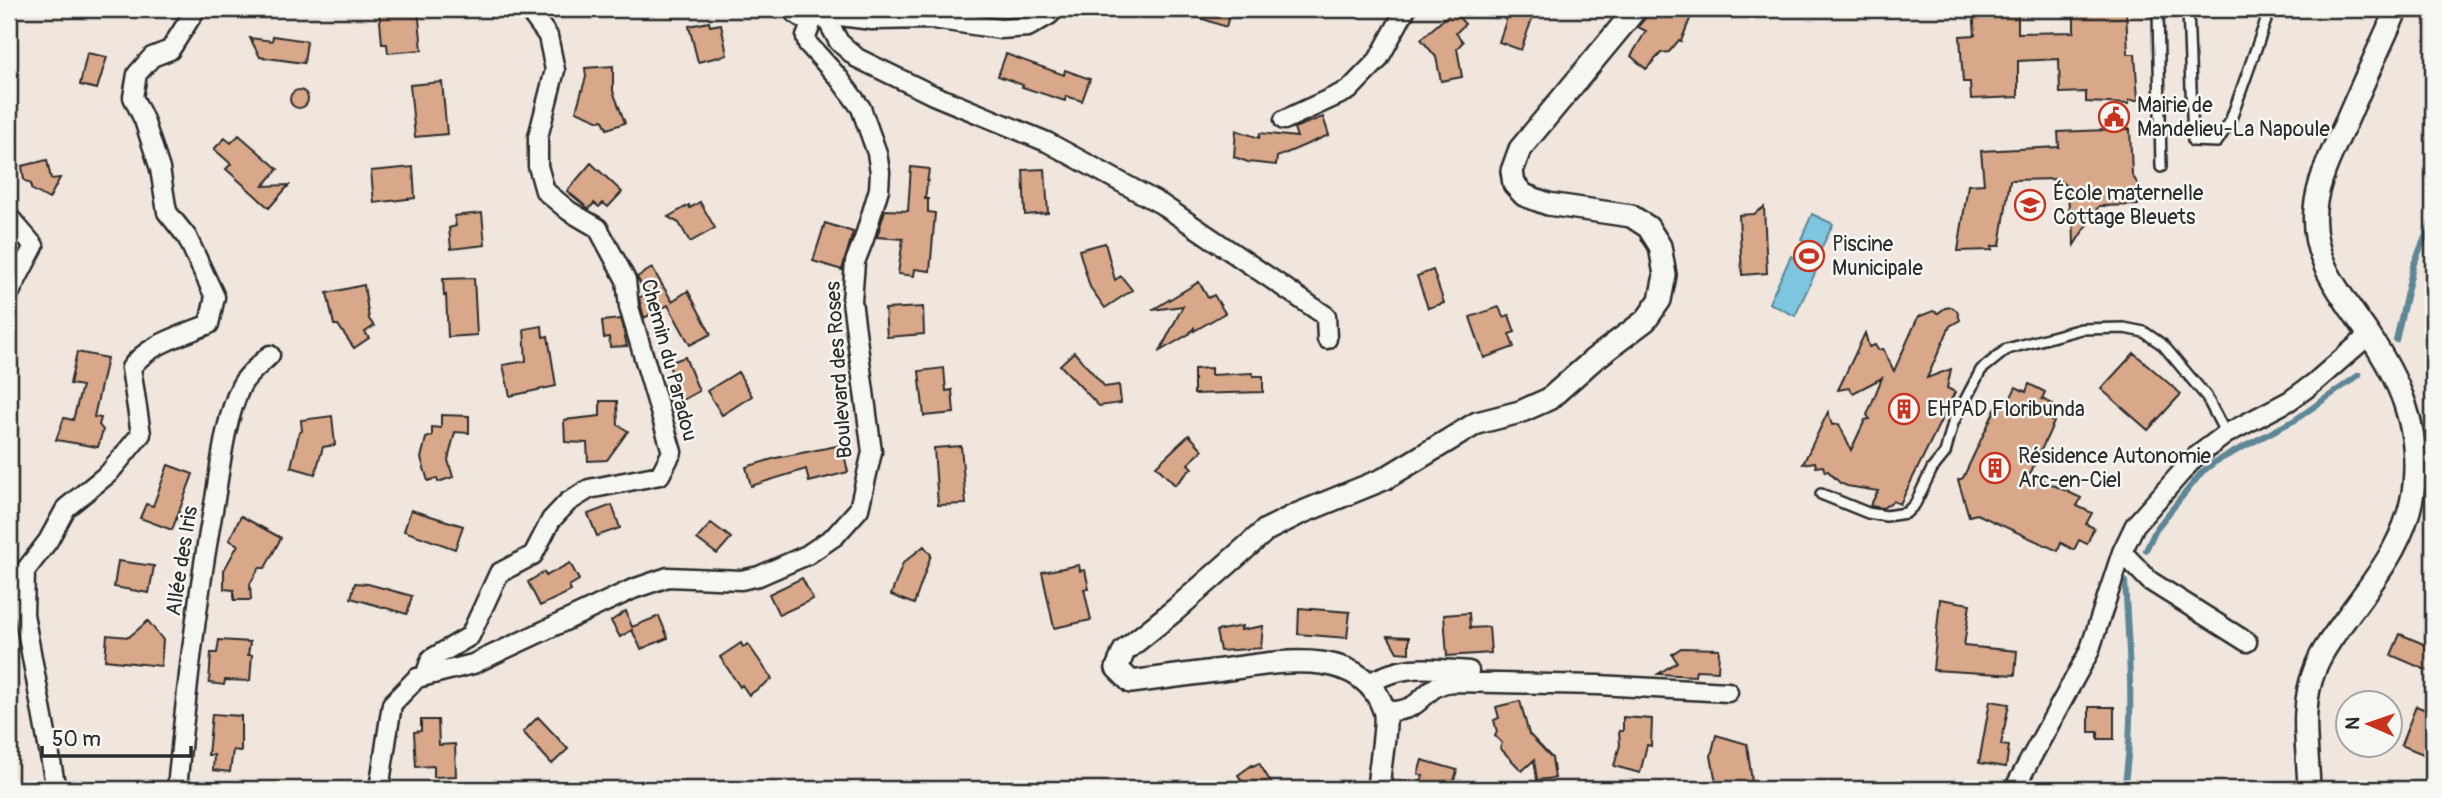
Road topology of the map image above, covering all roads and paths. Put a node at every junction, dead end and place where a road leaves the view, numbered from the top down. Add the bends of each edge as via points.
1 (196, 9) edge
2 (528, 9) edge
3 (795, 9) edge
4 (1055, 9) edge
5 (1406, 9) edge
6 (1636, 9) edge
7 (2158, 9) edge
8 (2188, 9) edge
9 (2270, 9) edge
10 (2397, 9) edge
11 (817, 19) junction
12 (1284, 120) dead end
13 (2161, 167) dead end
14 (9, 217) edge
15 (9, 294) edge
16 (2369, 335) junction
17 (1327, 339) dead end
18 (270, 355) dead end
19 (2226, 435) junction
20 (1821, 494) dead end
21 (2122, 552) junction
22 (2247, 642) dead end
23 (425, 676) junction
24 (1658, 678) dead end
25 (1367, 684) junction
26 (1728, 692) dead end
27 (1385, 711) junction
28 (56, 789) edge
29 (177, 789) edge
30 (379, 789) edge
31 (1383, 789) edge
32 (2014, 789) edge
33 (2308, 789) edge

1 - 28 street via 170,50 152,57 137,74 133,97 160,169 167,212 187,237 215,296 209,324 137,358 131,368 141,434 109,473 66,508 25,571 24,614
2 - 23 street, Chemin du Paradou via 548,36 555,70 538,137 538,166 545,191 598,228 626,280 628,307 672,453 660,475 589,489 568,502 551,520 533,555 499,572 470,636 431,659
3 - 11 street via 795,13
4 - 11 street via 1028,27 1000,29 933,19
5 - 12 street via 1378,61 1349,90
6 - 25 street via 1520,149 1512,171 1514,184 1524,195 1548,204 1631,216 1648,227 1660,246 1665,275 1660,300 1646,320 1549,399 1477,423 1384,480 1266,530 1131,644 1117,668 1131,682 1294,660 1334,665
7 - 13 lane
8 - 9 lane via 2193,141 2217,142 2230,122
10 - 16 street via 2333,149 2315,209 2316,240 2324,267
11 - 17 street via 857,58 1047,142 1161,204 1326,316
11 - 23 street, Boulevard des Roses via 806,37 808,44 861,108 880,172 872,214 855,262 852,301 872,452 859,509 835,536 807,555 760,576 741,580 668,578 633,589 473,664
14 - 15 street via 34,247
16 - 19 street via 2306,389
16 - 33 street via 2409,412 2416,454 2413,489 2407,522 2392,554 2314,669 2304,718
18 - 29 street, Allée des Iris via 243,382 225,440 187,683
19 - 20 lane via 2206,396 2163,345 2144,332 2124,328 2081,329 2007,349 1982,370 1953,424 1945,453 1906,513 1868,513
19 - 21 street via 2194,458 2162,492 2135,525
21 - 22 street via 2150,581
21 - 32 street via 2089,652
23 - 30 street, Boulevard des Roses via 417,678 393,704
24 - 25 street via 1421,668 1389,671
25 - 27 street
26 - 27 street via 1451,682 1436,684 1414,707
27 - 31 street via 1379,779

